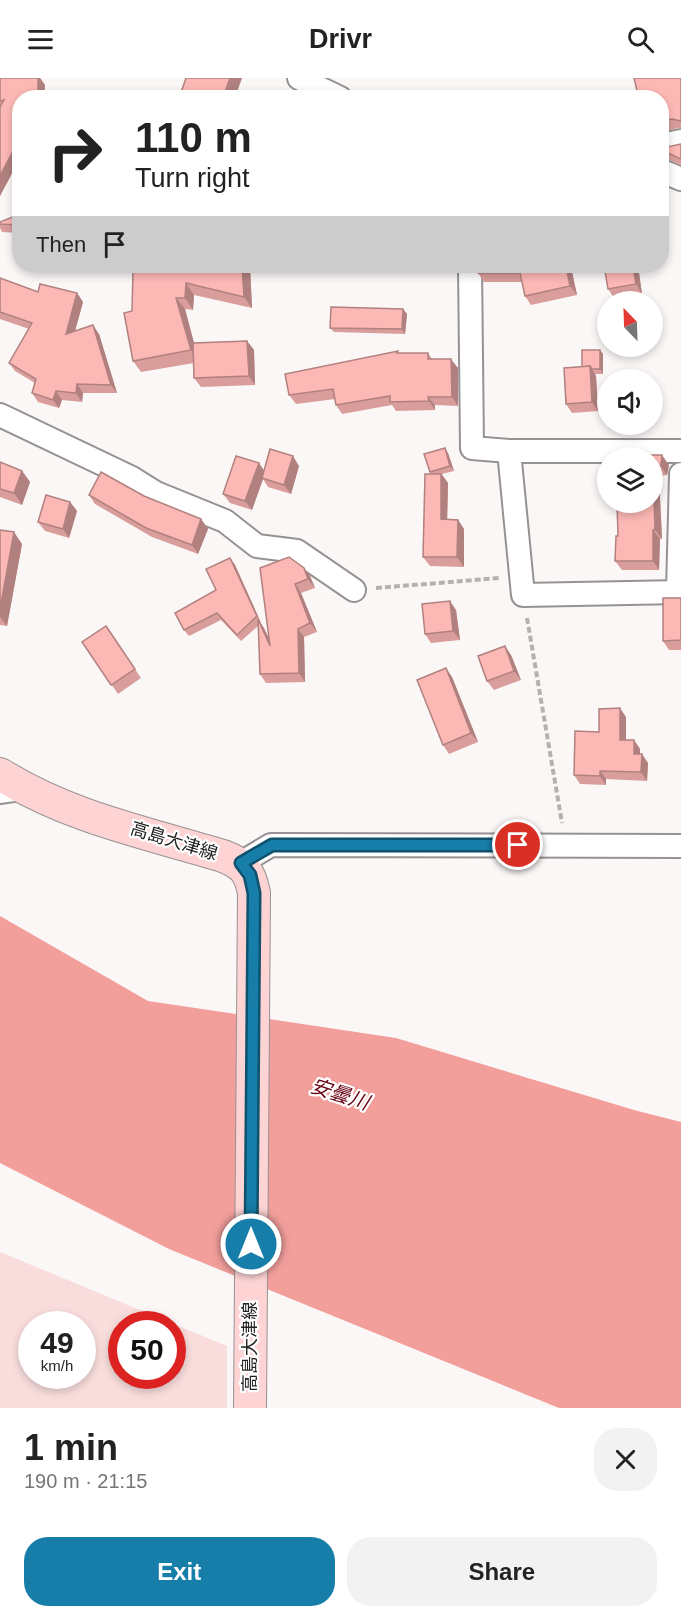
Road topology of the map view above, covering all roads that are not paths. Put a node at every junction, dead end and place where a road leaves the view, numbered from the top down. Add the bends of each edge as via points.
1 (299, 78) edge
2 (324, 90) edge
3 (470, 273) edge
4 (0, 415) edge
5 (509, 451) junction
6 (681, 451) edge
7 (681, 474) edge
8 (354, 590) road end
9 (679, 592) edge
10 (0, 774) edge
11 (30, 794) junction
12 (0, 798) edge
13 (681, 846) edge
14 (241, 863) junction
15 (250, 1408) edge

1 - 2 street
3 - 5 street via 472,448
4 - 8 street via 132,478 156,494 225,521 257,546 297,552
5 - 6 street
5 - 9 street via 522,585
7 - 9 street
10 - 11 main road, 高島大津線
11 - 12 lane
11 - 14 main road, 高島大津線 via 84,815
13 - 14 street via 272,845
14 - 15 main road, 高島大津線 via 250,875 254,893

